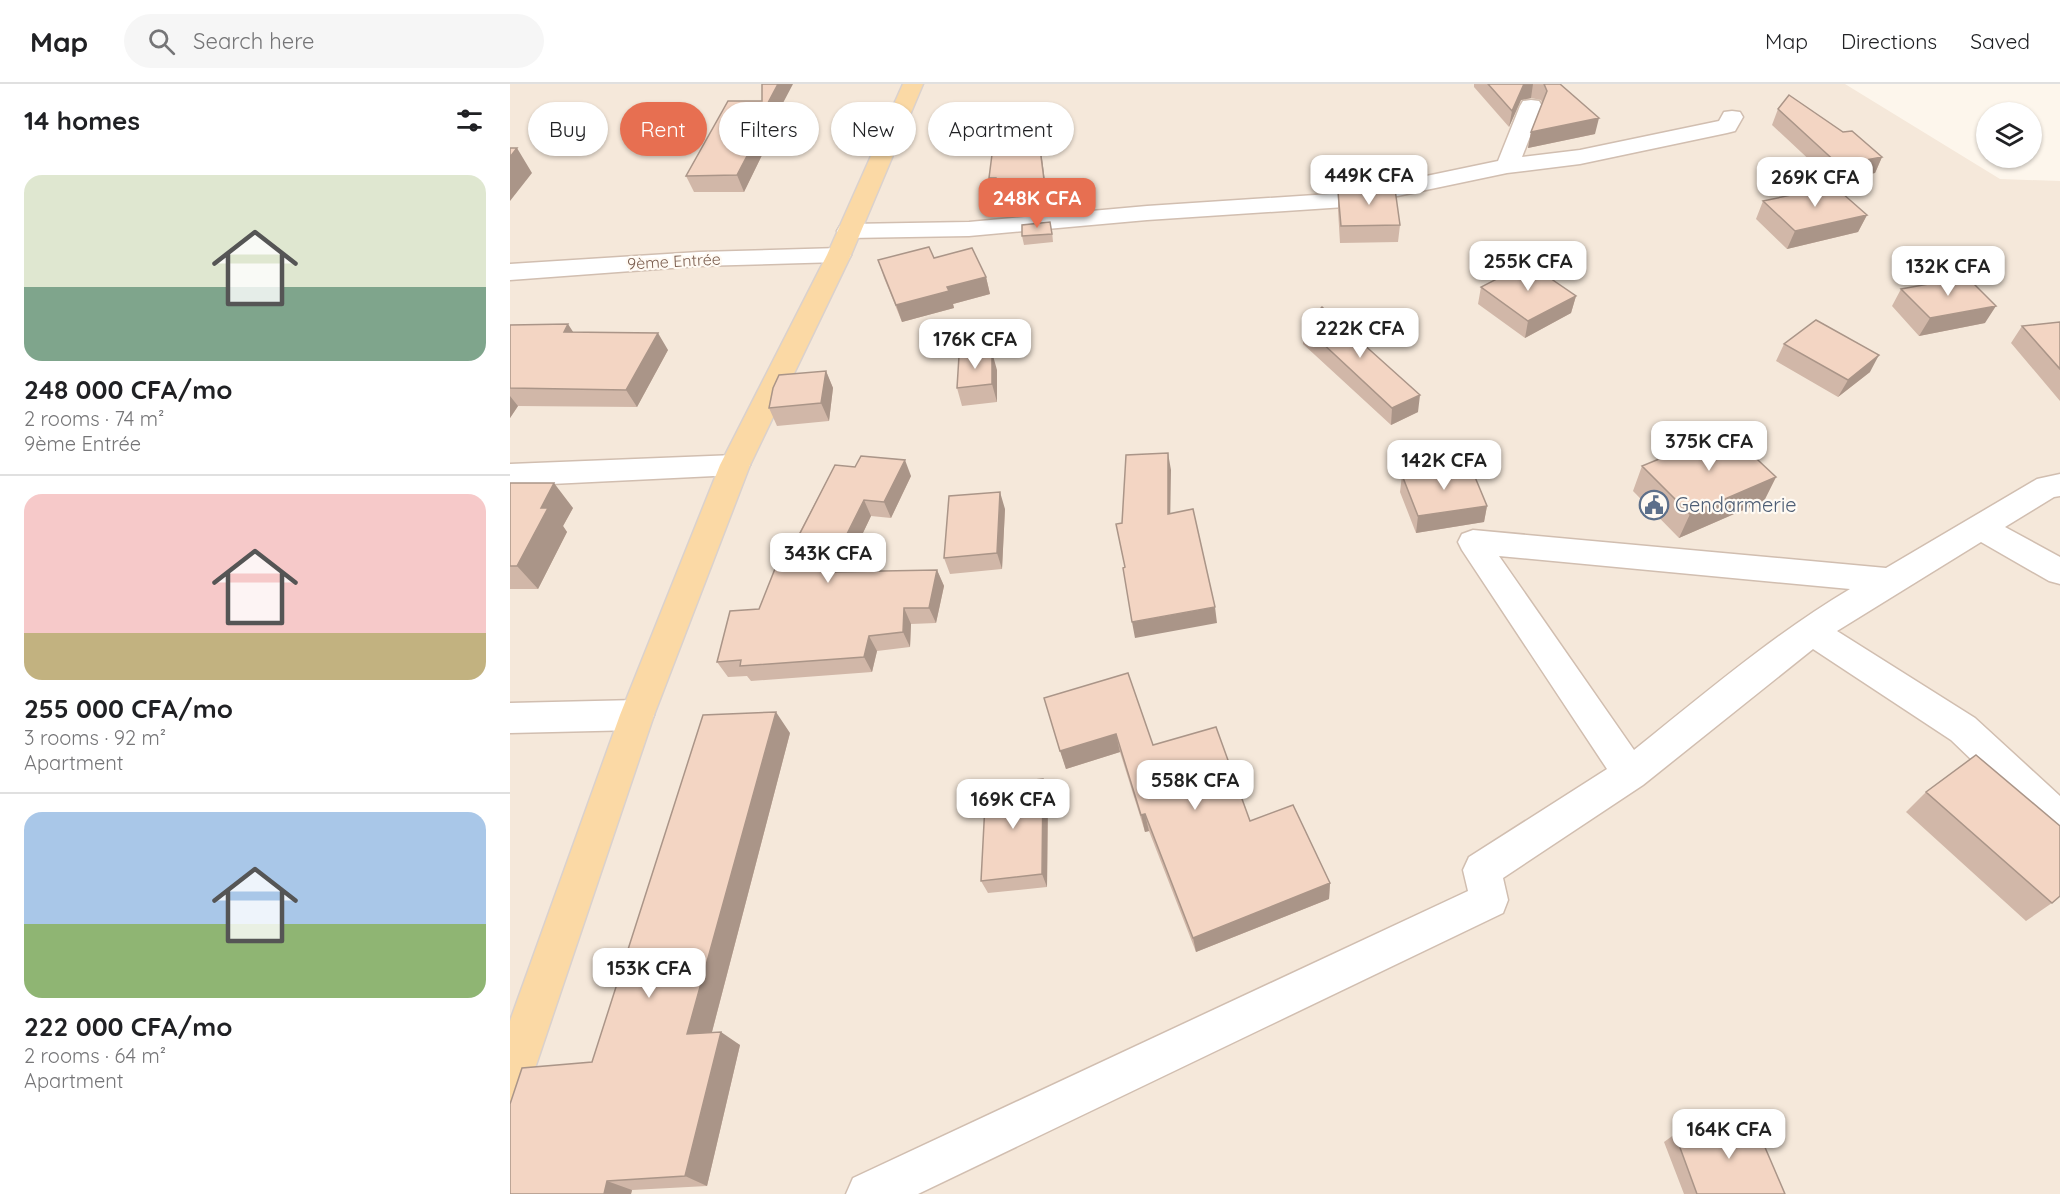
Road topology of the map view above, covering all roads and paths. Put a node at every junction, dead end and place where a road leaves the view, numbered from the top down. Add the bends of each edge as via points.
1 (913, 84) edge
2 (1531, 106) dead end
3 (1732, 117) dead end
4 (1507, 166) junction
5 (844, 243) junction
6 (510, 272) edge
7 (735, 465) junction
8 (510, 475) edge
9 (2060, 485) edge
10 (1982, 528) junction
11 (2060, 572) edge
12 (1893, 581) junction
13 (1812, 632) junction
14 (637, 715) junction
15 (510, 718) edge
16 (1630, 774) junction
17 (2060, 820) edge
18 (510, 1080) edge
19 (869, 1194) edge

1 - 5 main road
2 - 4 street
3 - 4 street, 9ème Entrée via 1727,126 1580,157
4 - 5 street, 9ème Entrée via 1345,200 969,228
5 - 6 street, 9ème Entrée via 699,259
5 - 7 main road
7 - 8 street
7 - 14 main road
9 - 10 street via 2047,487
10 - 11 street
10 - 12 street
12 - 13 street
12 - 16 street via 1473,542
13 - 16 street
13 - 17 street via 1963,729
14 - 15 street
14 - 18 main road
16 - 19 street via 1482,870 1489,900

